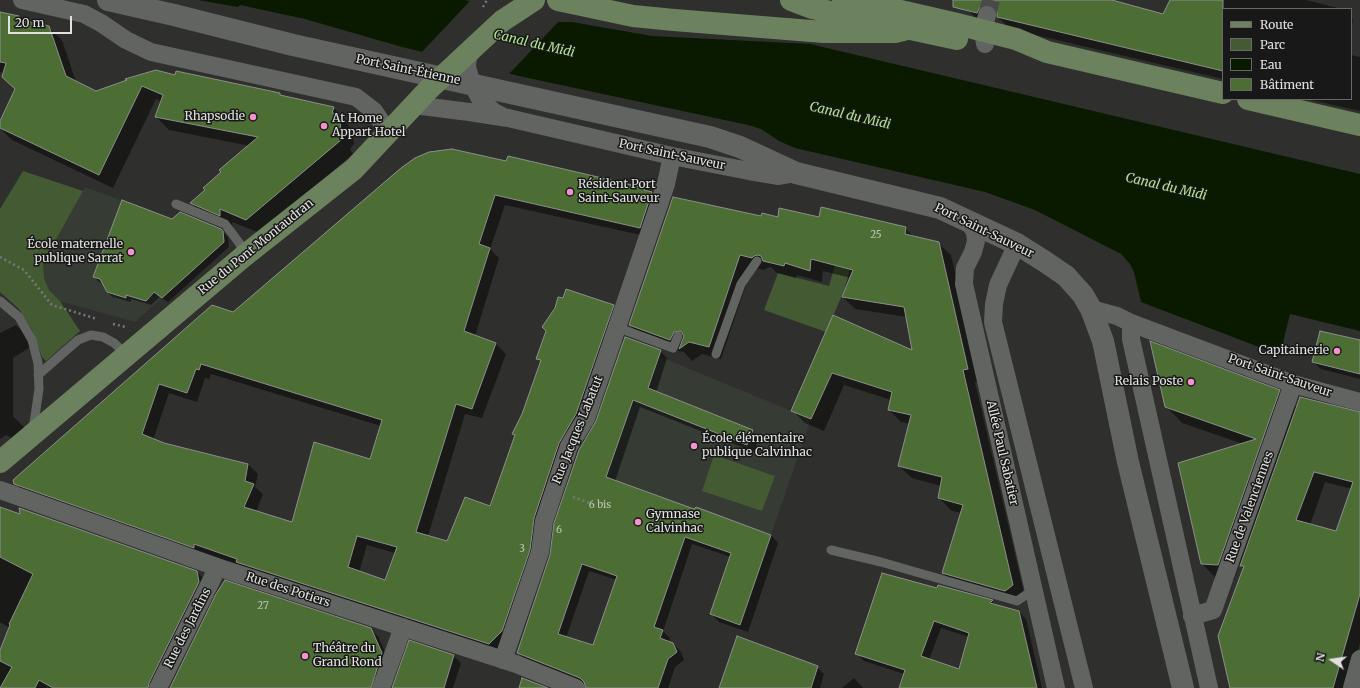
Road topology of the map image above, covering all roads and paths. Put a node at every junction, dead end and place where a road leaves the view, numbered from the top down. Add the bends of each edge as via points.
1 (22, 0) edge
2 (108, 0) edge
3 (534, 0) edge
4 (558, 0) edge
5 (792, 0) edge
6 (843, 0) edge
7 (503, 10) edge
8 (907, 29) junction
9 (985, 30) junction
10 (470, 51) junction
11 (1222, 93) edge
12 (1252, 100) edge
13 (414, 105) junction
14 (508, 118) junction
15 (1360, 125) edge
16 (389, 133) junction
17 (672, 156) junction
18 (796, 173) junction
19 (176, 204) dead end
20 (968, 221) junction
21 (1017, 244) junction
22 (244, 256) junction
23 (0, 257) edge
24 (757, 261) dead end
25 (0, 301) edge
26 (1091, 309) junction
27 (98, 319) dead end
28 (113, 323) dead end
29 (1131, 323) junction
30 (616, 327) junction
31 (128, 328) dead end
32 (678, 336) dead end
33 (716, 354) dead end
34 (127, 355) junction
35 (38, 375) junction
36 (1293, 384) junction
37 (1360, 402) edge
38 (32, 436) junction
39 (0, 462) edge
40 (0, 490) edge
41 (831, 550) dead end
42 (217, 567) junction
43 (1033, 590) junction
44 (1192, 616) junction
45 (404, 627) junction
46 (1360, 659) edge
47 (503, 660) junction
48 (569, 687) edge
49 (158, 688) edge
50 (381, 688) edge
51 (1056, 688) edge
52 (1084, 688) edge
53 (1183, 688) edge
54 (1209, 688) edge
55 (1352, 688) edge

1 - 16 street via 84,14 151,52 356,97 374,111
2 - 18 main road, Port Saint-Étienne via 293,45 710,137 740,147
3 - 7 main road, Rue du Pont Montaudran
4 - 8 main road via 633,16 674,20 824,32 895,32
5 - 8 main road via 812,8
6 - 9 main road
7 - 10 main road, Rue du Pont Montaudran
8 - 9 main road
9 - 11 main road via 1015,50 1047,52
10 - 13 main road, Rue du Pont Montaudran
10 - 14 street, Port Saint-Sauveur via 468,67 471,81 479,97 494,112
12 - 15 main road
13 - 14 street, Port Saint-Sauveur
13 - 16 main road, Rue du Pont Montaudran
14 - 17 street, Port Saint-Sauveur
16 - 22 main road, Rue du Pont Montaudran via 354,170
17 - 18 street, Port Saint-Sauveur via 779,176
17 - 30 street, Rue Jacques Labatut via 666,184
18 - 20 main road, Port Saint-Sauveur via 940,208
19 - 22 lane via 225,224 240,244
20 - 21 main road, Port Saint-Sauveur
20 - 43 street, Allée Paul Sabatier via 975,232 976,241 965,268 964,284
21 - 26 main road, Port Saint-Sauveur via 1066,276
21 - 52 street, Allée Paul Sabatier via 998,285 993,322
22 - 34 main road, Rue du Pont Montaudran
23 - 27 path via 24,270 52,305
24 - 33 lane via 740,284
25 - 35 lane via 19,317 32,340 38,363
26 - 29 street, Port Saint-Sauveur
26 - 53 main road via 1103,341 1128,462
28 - 31 path
29 - 36 street, Port Saint-Sauveur
29 - 44 street via 1131,339
30 - 32 lane via 673,348
30 - 47 street, Rue Jacques Labatut via 586,418 569,446 544,521 540,552
34 - 35 lane via 114,343 103,337 91,335 78,340
34 - 38 main road, Rue du Pont Montaudran
35 - 38 lane via 39,389
36 - 37 street, Port Saint-Sauveur
36 - 44 street, Rue de Valenciennes via 1213,610
38 - 39 main road, Rue du Pont Montaudran
40 - 42 street, Rue des Potiers
41 - 43 lane via 1017,600
42 - 45 street, Rue des Potiers
42 - 49 street, Rue des Jardins
43 - 51 street, Allée Paul Sabatier
44 - 54 street
45 - 47 street, Rue des Potiers
45 - 50 street
46 - 55 street
47 - 48 street, Rue des Potiers

